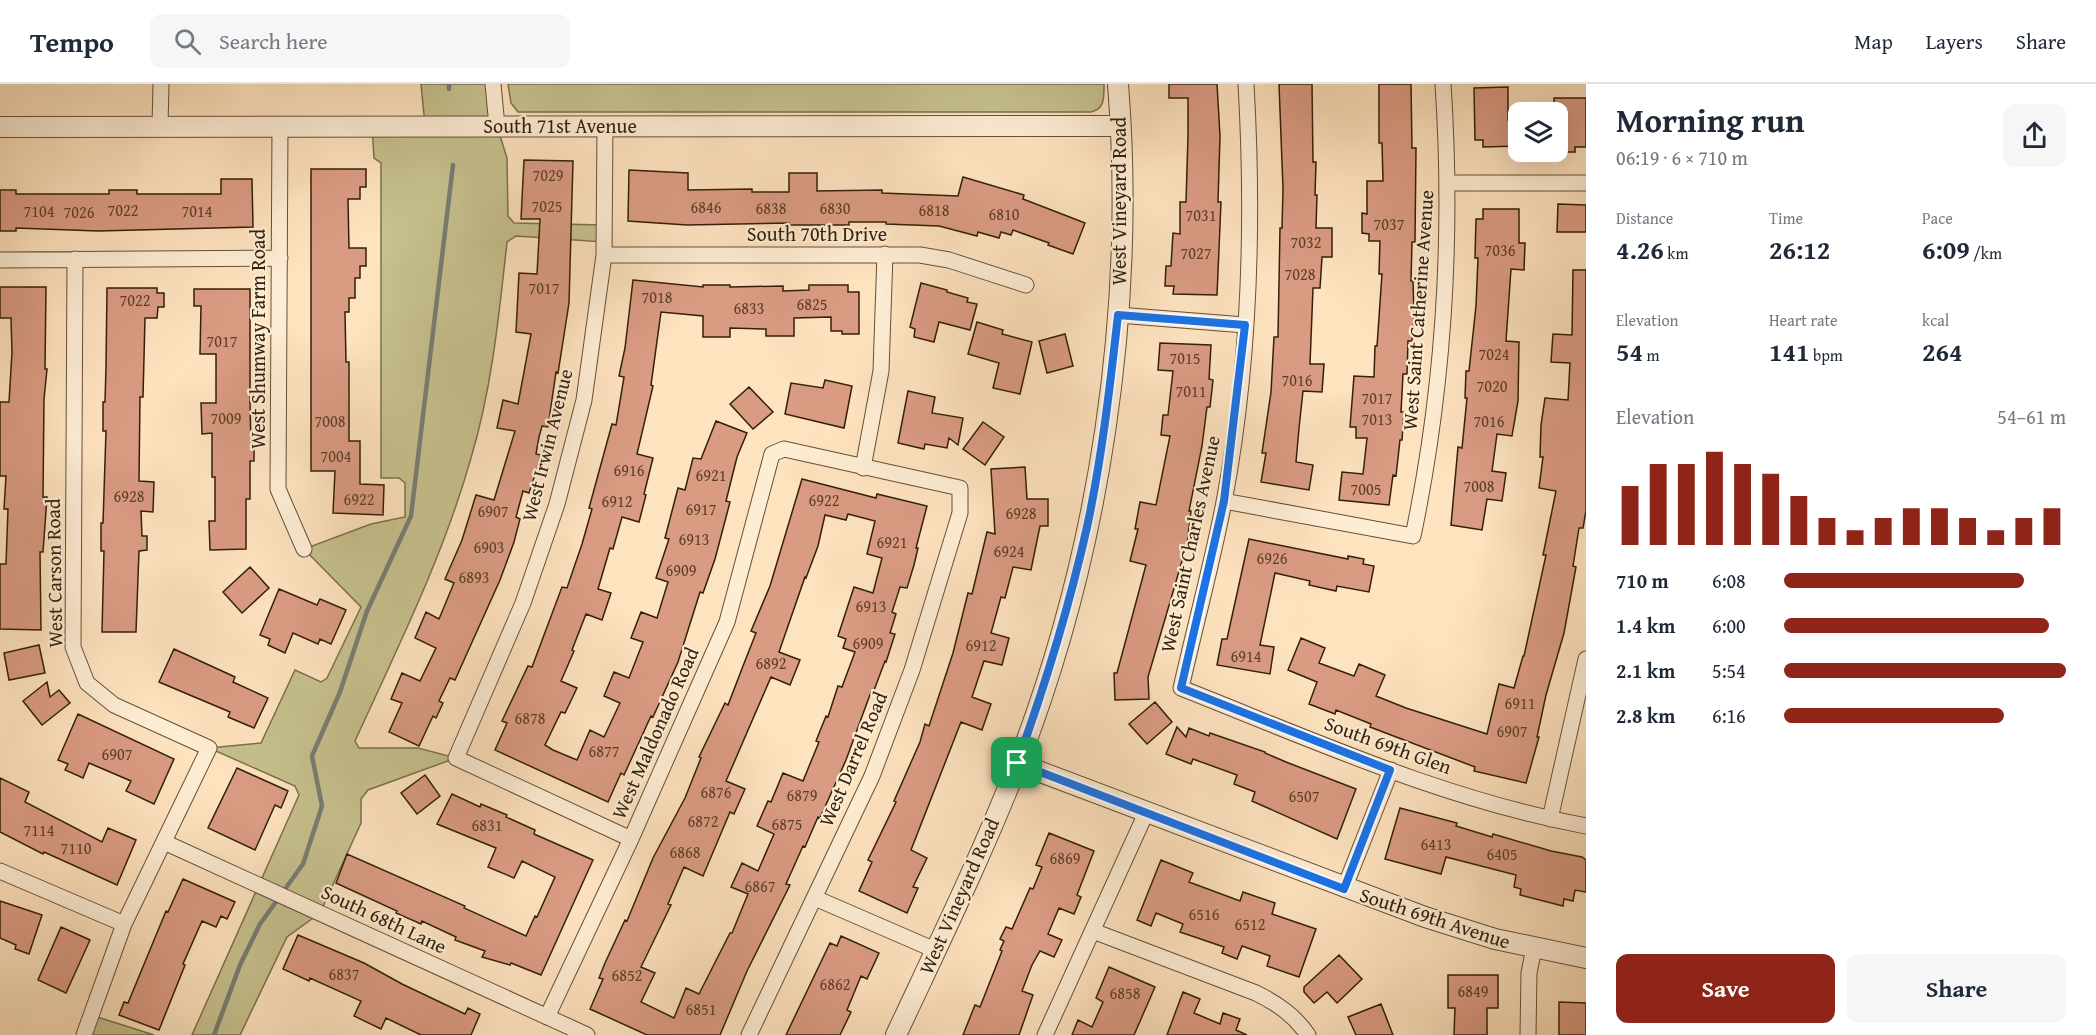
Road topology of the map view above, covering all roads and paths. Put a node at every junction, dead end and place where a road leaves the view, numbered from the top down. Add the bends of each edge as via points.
1 (161, 84) edge
2 (493, 84) edge
3 (1118, 84) edge
4 (1246, 84) edge
5 (1443, 84) edge
6 (280, 125) junction
7 (160, 126) junction
8 (496, 126) junction
9 (605, 126) junction
10 (1120, 126) junction
11 (0, 127) edge
12 (1447, 183) junction
13 (1586, 183) edge
14 (885, 254) junction
15 (604, 255) junction
16 (280, 258) junction
17 (75, 259) junction
18 (0, 260) edge
19 (1026, 285) dead end
20 (1118, 315) junction
21 (1245, 325) junction
22 (863, 468) junction
23 (1224, 501) junction
24 (304, 549) dead end
25 (1586, 659) edge
26 (1181, 688) joint
27 (1017, 763) junction
28 (1390, 770) junction
29 (1146, 813) junction
30 (1550, 819) junction
31 (1586, 826) edge
32 (631, 839) junction
33 (164, 842) junction
34 (0, 871) edge
35 (1344, 889) junction
36 (815, 898) junction
37 (124, 924) junction
38 (1093, 931) junction
39 (1534, 948) junction
40 (935, 950) junction
41 (1586, 958) edge
42 (547, 1017) junction
43 (84, 1035) edge
44 (587, 1035) edge
45 (749, 1035) edge
46 (896, 1035) edge
47 (1045, 1035) edge
48 (1308, 1035) edge
49 (1528, 1035) edge

1 - 7 street
2 - 8 street
3 - 10 street, West Vineyard Road
4 - 21 street, West Saint Charles Avenue via 1251,205
5 - 12 street, West Saint Catherine Avenue
6 - 7 street, South 71st Avenue
6 - 8 street, South 71st Avenue
6 - 16 street, West Shumway Farm Road
7 - 11 street, South 71st Avenue
8 - 9 street, South 71st Avenue
9 - 10 street, South 71st Avenue
9 - 15 street, West Irwin Avenue
10 - 20 street, West Vineyard Road
12 - 13 street
12 - 23 street, West Saint Catherine Avenue via 1436,399 1413,536
14 - 15 street, South 70th Drive
14 - 19 street, South 70th Drive via 949,260
14 - 22 street via 881,371
15 - 32 street, West Irwin Avenue via 584,400 557,504 523,603 456,758
16 - 17 street
16 - 24 street, West Shumway Farm Road via 278,489
17 - 18 street
17 - 33 street, West Carson Road via 73,647 87,683 114,705 209,748
20 - 21 street
20 - 27 street, West Vineyard Road via 1106,420 1087,526 1050,668
21 - 23 street, West Saint Charles Avenue
22 - 32 street, West Maldonado Road via 784,449 772,454 727,622
22 - 36 street, West Darrel Road via 960,488 960,513 912,670 872,776
23 - 26 street, West Saint Charles Avenue
25 - 30 street
26 - 28 street, South 69th Glen
27 - 29 street, South 69th Avenue
27 - 40 street, West Vineyard Road
28 - 30 street, South 69th Glen
28 - 35 street
29 - 35 street, South 69th Avenue
29 - 38 street
30 - 31 street, South 69th Glen
32 - 42 street, West Maldonado Road
33 - 37 street, West Carson Road
33 - 42 street, South 68th Lane
34 - 37 street
35 - 39 street, South 69th Avenue via 1461,929
36 - 40 street
36 - 45 street, West Darrel Road
37 - 43 street, West Carson Road
38 - 47 street
38 - 48 street via 1256,993 1278,1004
39 - 41 street, South 69th Avenue
39 - 49 street via 1529,973
40 - 46 street, West Vineyard Road
42 - 44 street, South 68th Lane

